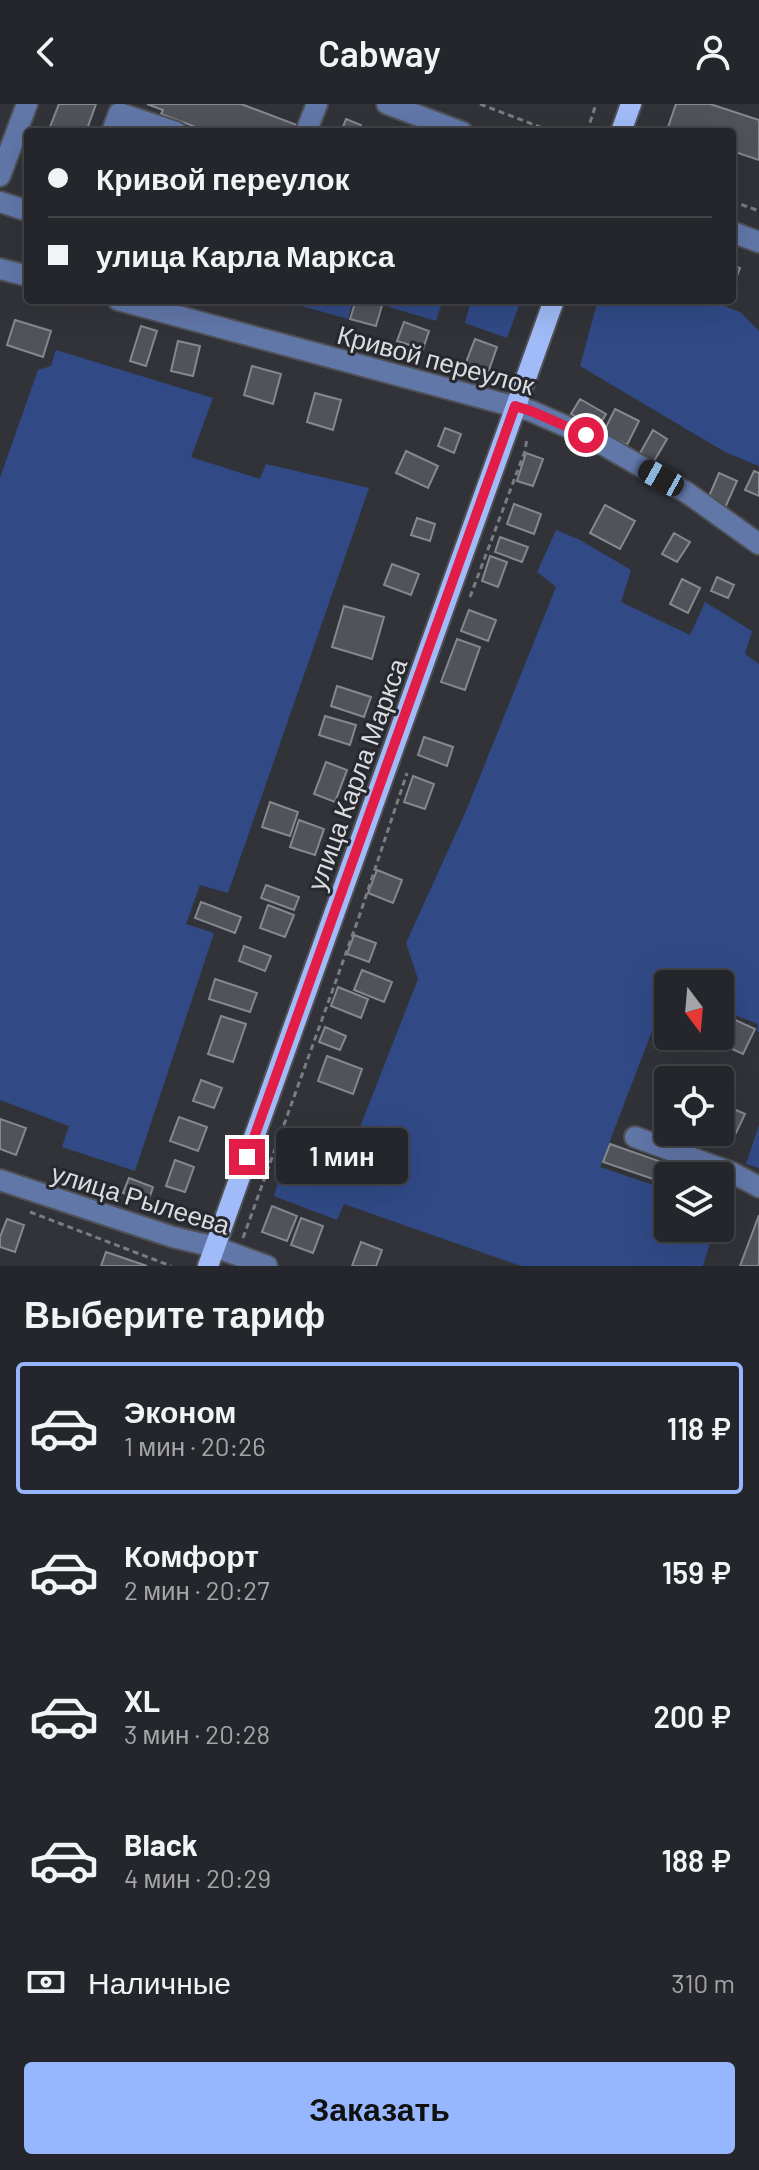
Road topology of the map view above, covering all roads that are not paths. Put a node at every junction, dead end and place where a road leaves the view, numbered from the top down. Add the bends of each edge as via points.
1 (27, 104) edge
2 (317, 104) edge
3 (387, 104) edge
4 (631, 104) edge
5 (113, 128) edge
6 (164, 128) edge
7 (308, 128) edge
8 (451, 128) edge
9 (622, 128) edge
10 (0, 176) edge
11 (0, 202) edge
12 (24, 210) edge
13 (736, 233) edge
14 (759, 242) edge
15 (0, 269) edge
16 (24, 275) edge
17 (133, 304) edge
18 (553, 304) edge
19 (523, 409) junction
20 (759, 544) edge
21 (635, 1137) dead end
22 (0, 1180) edge
23 (759, 1187) edge
24 (211, 1256) edge
25 (267, 1266) edge

1 - 10 street
2 - 7 street
3 - 8 street
4 - 9 main road
5 - 6 street via 119,113
11 - 12 street
13 - 14 street
15 - 16 street
17 - 19 street, Кривой переулок
18 - 19 main road, улица Карла Маркса
19 - 20 street, Кривой переулок via 586,435 686,492
19 - 24 main road, улица Карла Маркса
21 - 23 street
22 - 24 street, улица Рылеева via 173,1237
24 - 25 street, улица Рылеева via 237,1255

